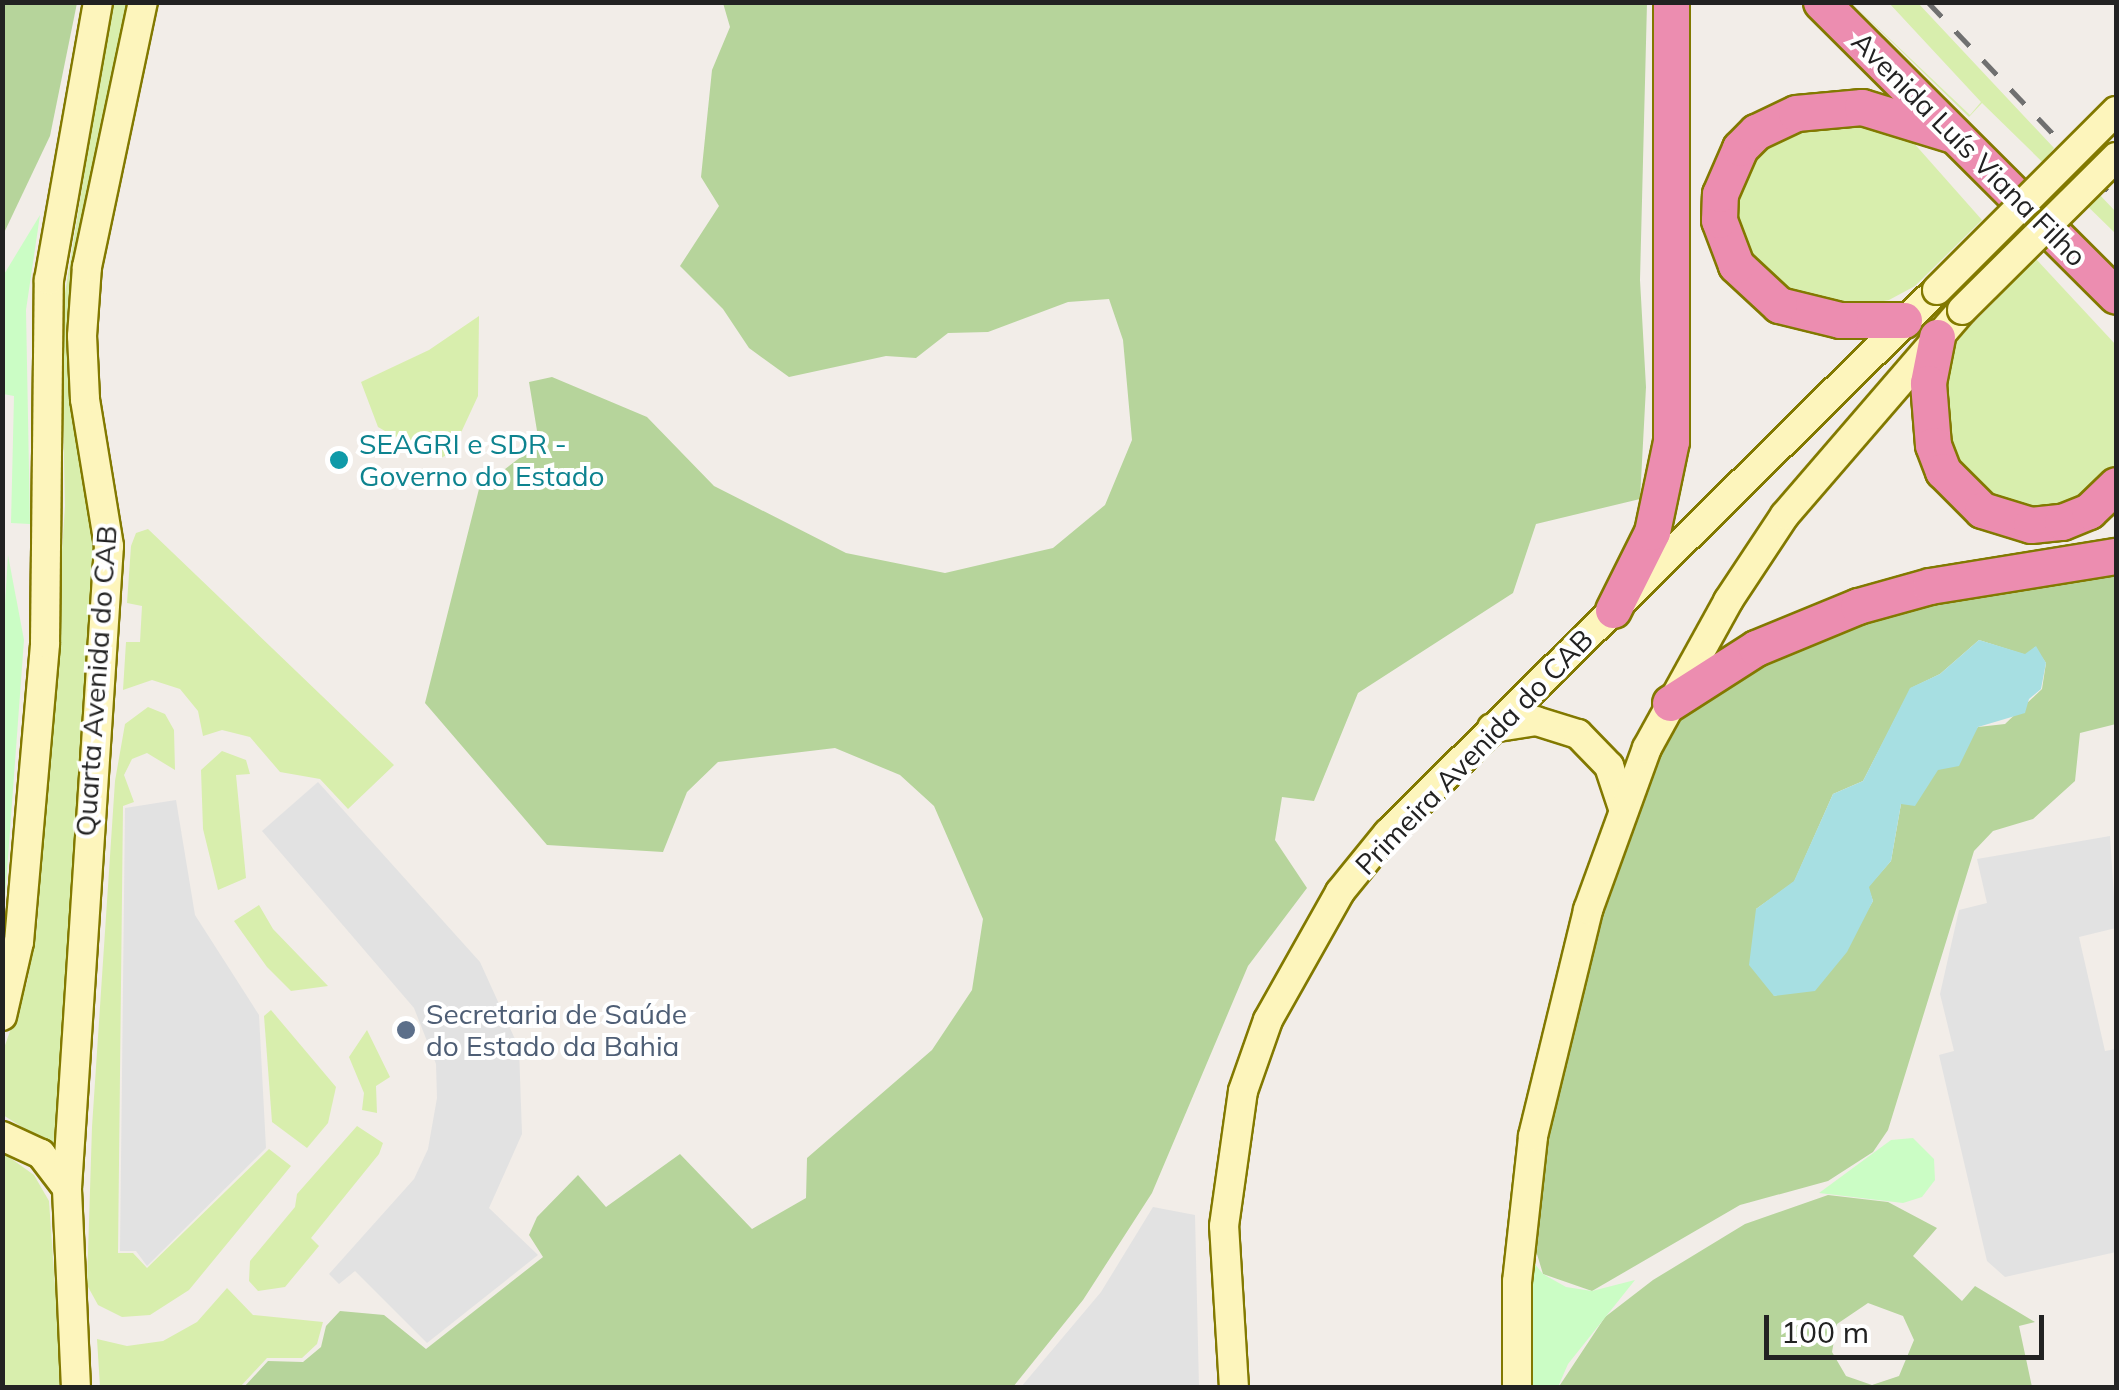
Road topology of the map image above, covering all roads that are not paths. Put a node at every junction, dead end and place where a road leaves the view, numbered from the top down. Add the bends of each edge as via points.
1 (98, 2) edge
2 (143, 2) edge
3 (1671, 2) edge
4 (1822, 2) edge
5 (2116, 112) edge
6 (1950, 134) junction
7 (2116, 158) edge
8 (2112, 296) edge
9 (1904, 320) junction
10 (1937, 337) junction
11 (2116, 485) edge
12 (2116, 556) edge
13 (1613, 610) junction
14 (1670, 703) junction
15 (1492, 728) junction
16 (1623, 808) junction
17 (2, 1016) edge
18 (2, 1136) edge
19 (67, 1188) junction
20 (76, 1388) edge
21 (1234, 1388) edge
22 (1517, 1388) edge

1 - 17 main road, Quarta Avenida do CAB via 49,280 45,643 19,942
2 - 19 main road, Quarta Avenida do CAB via 87,267 83,316 85,400 109,546
3 - 13 highway via 1670,441 1652,532
4 - 6 highway, Avenida Luís Viana Filho
5 - 9 main road, Primeira Avenida do CAB, bridge
6 - 8 highway, Avenida Luís Viana Filho
6 - 9 highway via 1862,108 1796,113 1756,132 1740,148 1720,194 1719,220 1736,265 1779,305 1840,320
7 - 10 main road, bridge
9 - 13 main road, Primeira Avenida do CAB
10 - 11 highway via 1928,382 1934,444 1943,471 1982,510 2031,525 2062,522 2089,512
10 - 14 main road via 1785,515
12 - 14 highway via 1930,586 1858,606 1756,648
13 - 15 main road, Primeira Avenida do CAB
14 - 16 main road
15 - 16 main road via 1536,721 1578,734 1609,766
15 - 21 main road, Primeira Avenida do CAB via 1340,892 1268,1020 1230,1158 1224,1295
16 - 22 main road via 1570,972 1533,1136 1517,1282
18 - 19 main road via 41,1154
19 - 20 main road, Quarta Avenida do CAB

